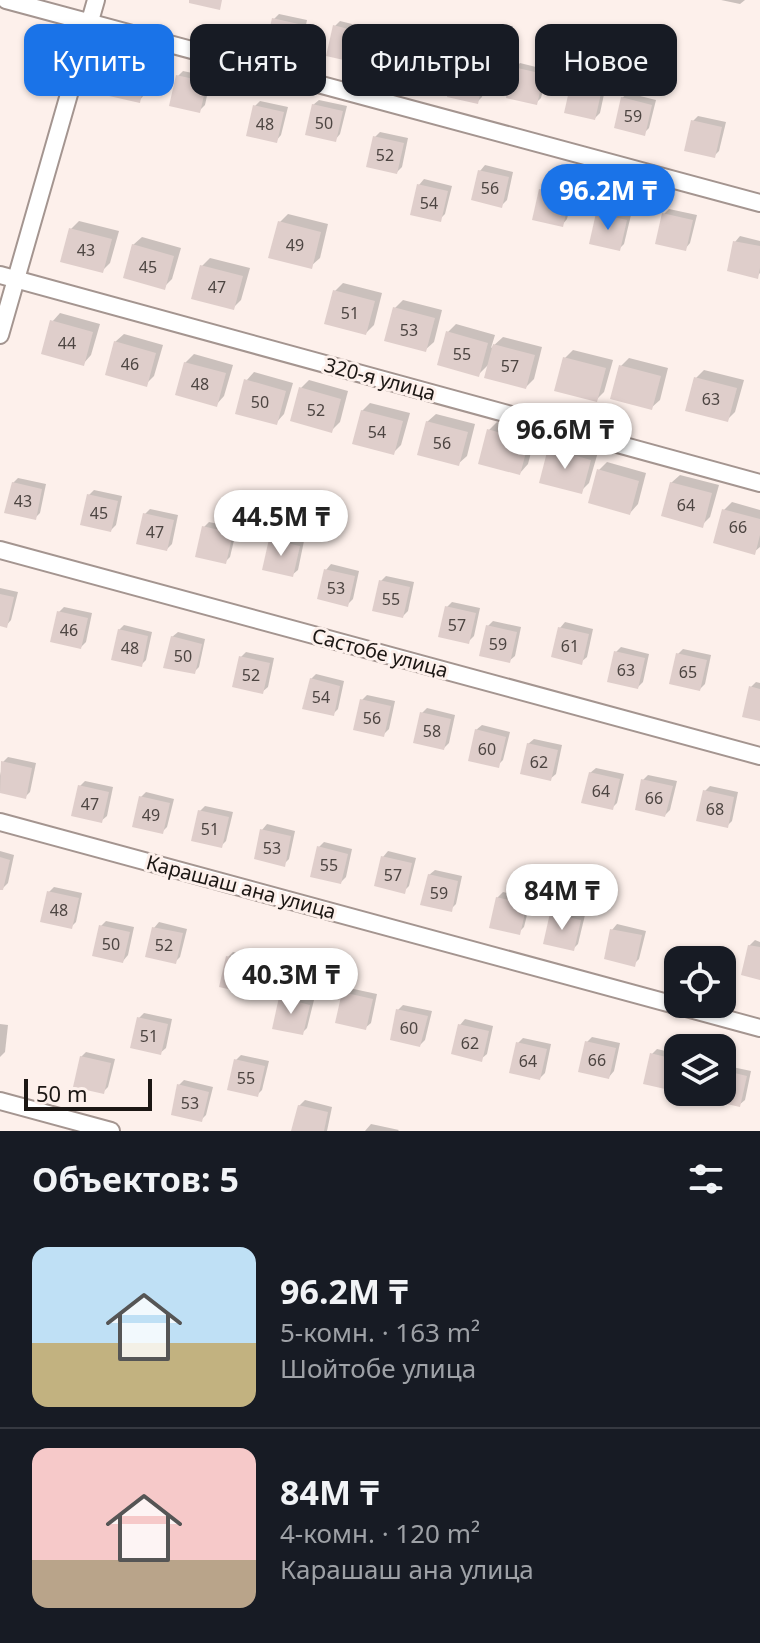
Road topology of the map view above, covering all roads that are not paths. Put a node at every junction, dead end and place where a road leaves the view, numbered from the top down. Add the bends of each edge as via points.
1 (6, 0) edge
2 (96, 0) edge
3 (91, 23) junction
4 (760, 203) edge
5 (8, 277) edge
6 (0, 335) edge
7 (760, 483) edge
8 (0, 550) edge
9 (760, 756) edge
10 (0, 822) edge
11 (760, 1028) edge
12 (0, 1101) edge
13 (111, 1131) edge

1 - 3 street
2 - 3 street
3 - 4 street
3 - 5 street
5 - 6 street
5 - 7 street, 320-я улица
8 - 9 street, Састобе улица
10 - 11 street, Карашаш ана улица
12 - 13 street

